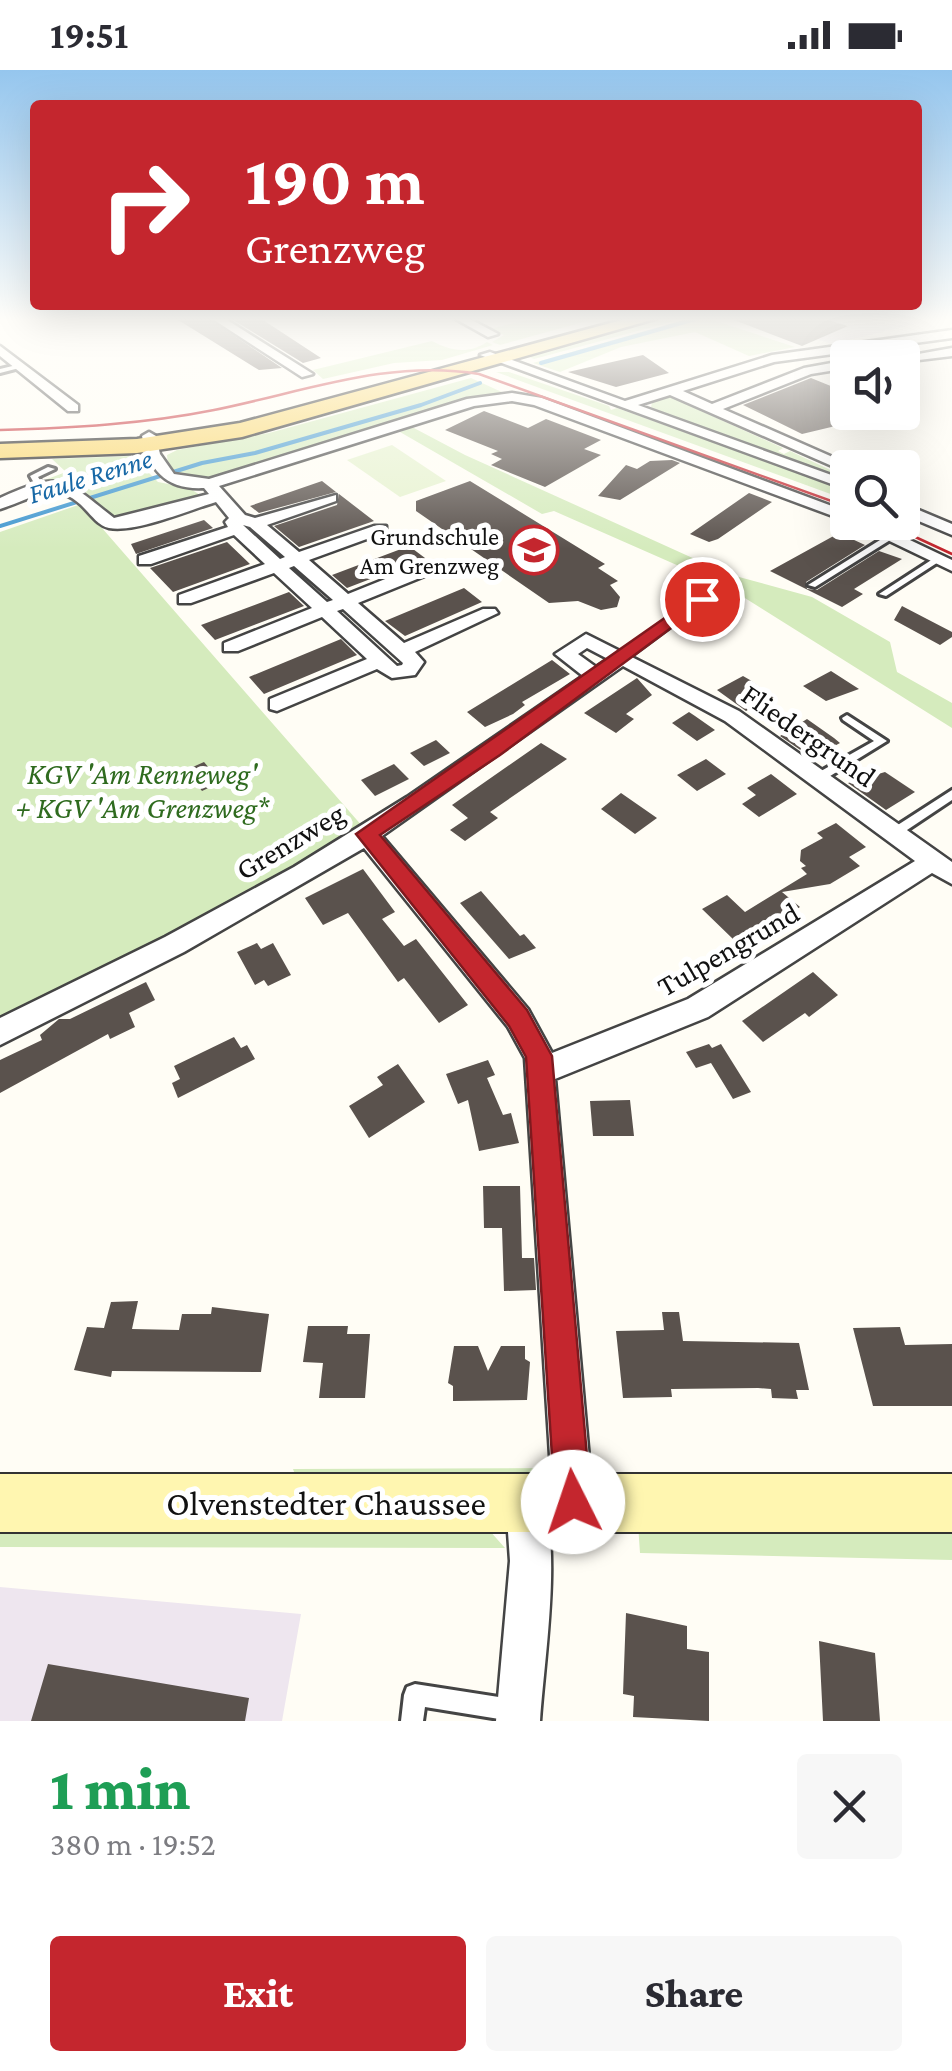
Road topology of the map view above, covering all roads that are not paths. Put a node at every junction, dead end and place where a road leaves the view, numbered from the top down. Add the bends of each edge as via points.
1 (56, 395) edge
2 (356, 395) edge
3 (600, 395) edge
4 (655, 395) edge
5 (680, 395) edge
6 (746, 395) edge
7 (626, 406) junction
8 (72, 408) dead end
9 (712, 409) junction
10 (150, 440) junction
11 (0, 442) edge
12 (0, 451) edge
13 (830, 461) edge
14 (51, 470) dead end
15 (830, 480) edge
16 (208, 483) junction
17 (40, 488) junction
18 (220, 496) junction
19 (330, 498) dead end
20 (0, 504) edge
21 (920, 504) edge
22 (830, 511) edge
23 (920, 513) edge
24 (951, 522) edge
25 (244, 523) junction
26 (380, 529) dead end
27 (884, 540) edge
28 (898, 540) edge
29 (297, 559) junction
30 (145, 560) dead end
31 (946, 563) edge
32 (277, 566) junction
33 (426, 569) dead end
34 (725, 582) dead end
35 (812, 585) dead end
36 (883, 594) dead end
37 (185, 599) dead end
38 (346, 602) junction
39 (326, 610) junction
40 (489, 613) dead end
41 (231, 646) dead end
42 (402, 651) junction
43 (622, 658) junction
44 (380, 660) junction
45 (596, 676) junction
46 (277, 704) dead end
47 (847, 718) dead end
48 (818, 778) junction
49 (952, 794) edge
50 (894, 832) junction
51 (366, 834) junction
52 (942, 868) edge
53 (0, 1032) edge
54 (543, 1070) junction
55 (0, 1503) edge
56 (550, 1503) junction
57 (952, 1503) edge
58 (518, 1716) edge
59 (412, 1721) edge

1 - 8 street
2 - 10 main road via 268,424
3 - 7 street
4 - 7 street
5 - 9 street
6 - 9 street
7 - 15 street
9 - 13 street
10 - 11 main road
10 - 12 main road
10 - 16 street via 165,476
14 - 17 lane via 34,476
16 - 18 street
16 - 22 street via 466,404 507,401 547,405
17 - 18 street via 64,488 110,523
17 - 20 street
18 - 25 street
19 - 25 street
21 - 24 street
23 - 24 street
25 - 29 street
25 - 30 street
25 - 32 street
26 - 29 street
27 - 35 lane
28 - 31 street
29 - 32 street
29 - 38 street
31 - 36 lane
32 - 37 street
32 - 39 street
33 - 38 street
34 - 43 lane, Grenzweg
38 - 39 street
38 - 42 street
39 - 41 street
39 - 44 street
40 - 42 street
42 - 44 street via 414,662 408,671 392,672
43 - 45 street, Grenzweg
43 - 45 street via 586,640 565,654
43 - 48 street, Fliedergrund via 719,708
44 - 46 street
45 - 51 street, Grenzweg
47 - 48 lane via 882,741
48 - 50 street, Fliedergrund
49 - 50 lane
50 - 52 street, Fliedergrund
51 - 53 street, Grenzweg via 204,929
51 - 54 street via 518,1018
52 - 54 street, Tulpengrund via 698,1008
54 - 56 street
55 - 56 street, Olvenstedter Chaussee
56 - 57 street, Olvenstedter Chaussee
56 - 58 street via 530,1561
58 - 59 lane via 415,1695

